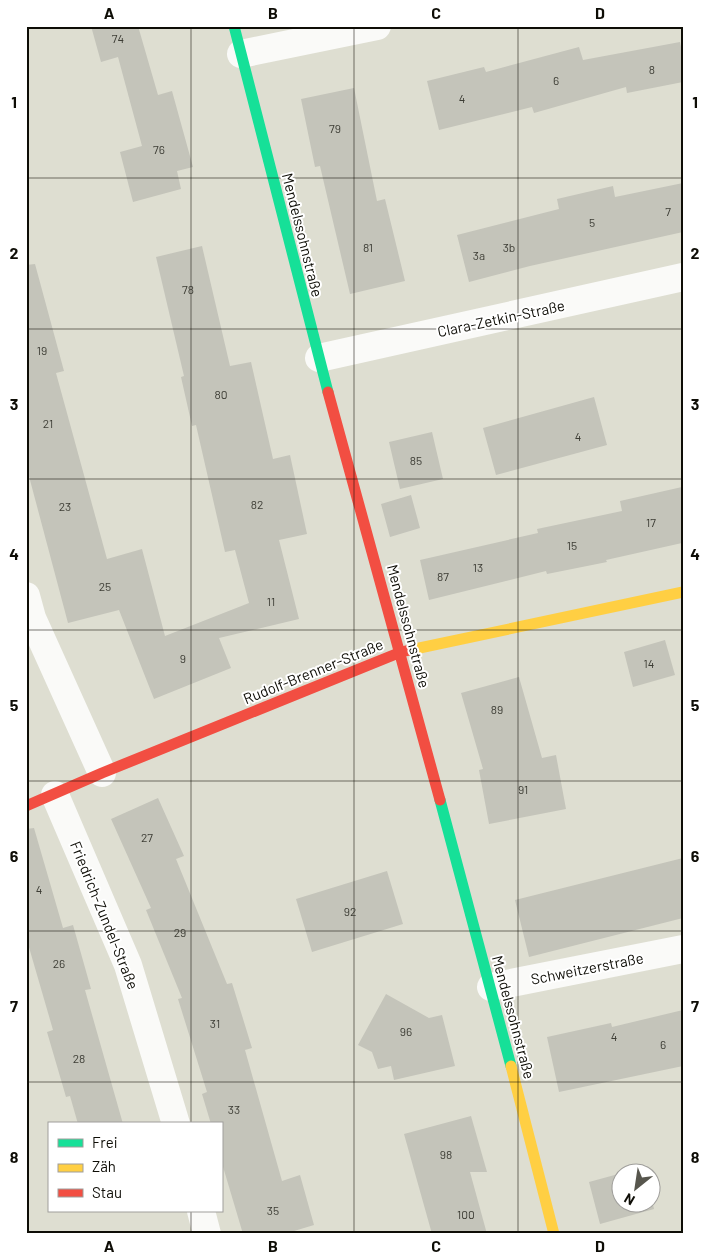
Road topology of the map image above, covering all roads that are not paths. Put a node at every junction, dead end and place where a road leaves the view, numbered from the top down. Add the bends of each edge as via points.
1 (234, 26) edge
2 (377, 26) edge
3 (241, 54) junction
4 (683, 277) edge
5 (320, 358) junction
6 (683, 592) edge
7 (26, 596) edge
8 (401, 652) junction
9 (102, 773) junction
10 (55, 794) junction
11 (26, 806) edge
12 (683, 950) edge
13 (491, 987) junction
14 (175, 1122) edge
15 (201, 1212) edge
16 (207, 1234) edge
17 (554, 1234) edge

1 - 3 street, Mendelssohnstraße
2 - 3 street
3 - 5 street, Mendelssohnstraße
4 - 5 street, Clara-Zetkin-Straße
5 - 8 street, Mendelssohnstraße
6 - 8 street, Rudolf-Brenner-Straße
7 - 9 street via 32,618
8 - 9 street, Rudolf-Brenner-Straße
8 - 13 street, Mendelssohnstraße
9 - 10 street, Rudolf-Brenner-Straße
10 - 11 street, Rudolf-Brenner-Straße
10 - 14 street, Friedrich-Zundel-Straße via 128,965
12 - 13 street, Schweitzerstraße
13 - 17 street, Mendelssohnstraße
15 - 16 street

